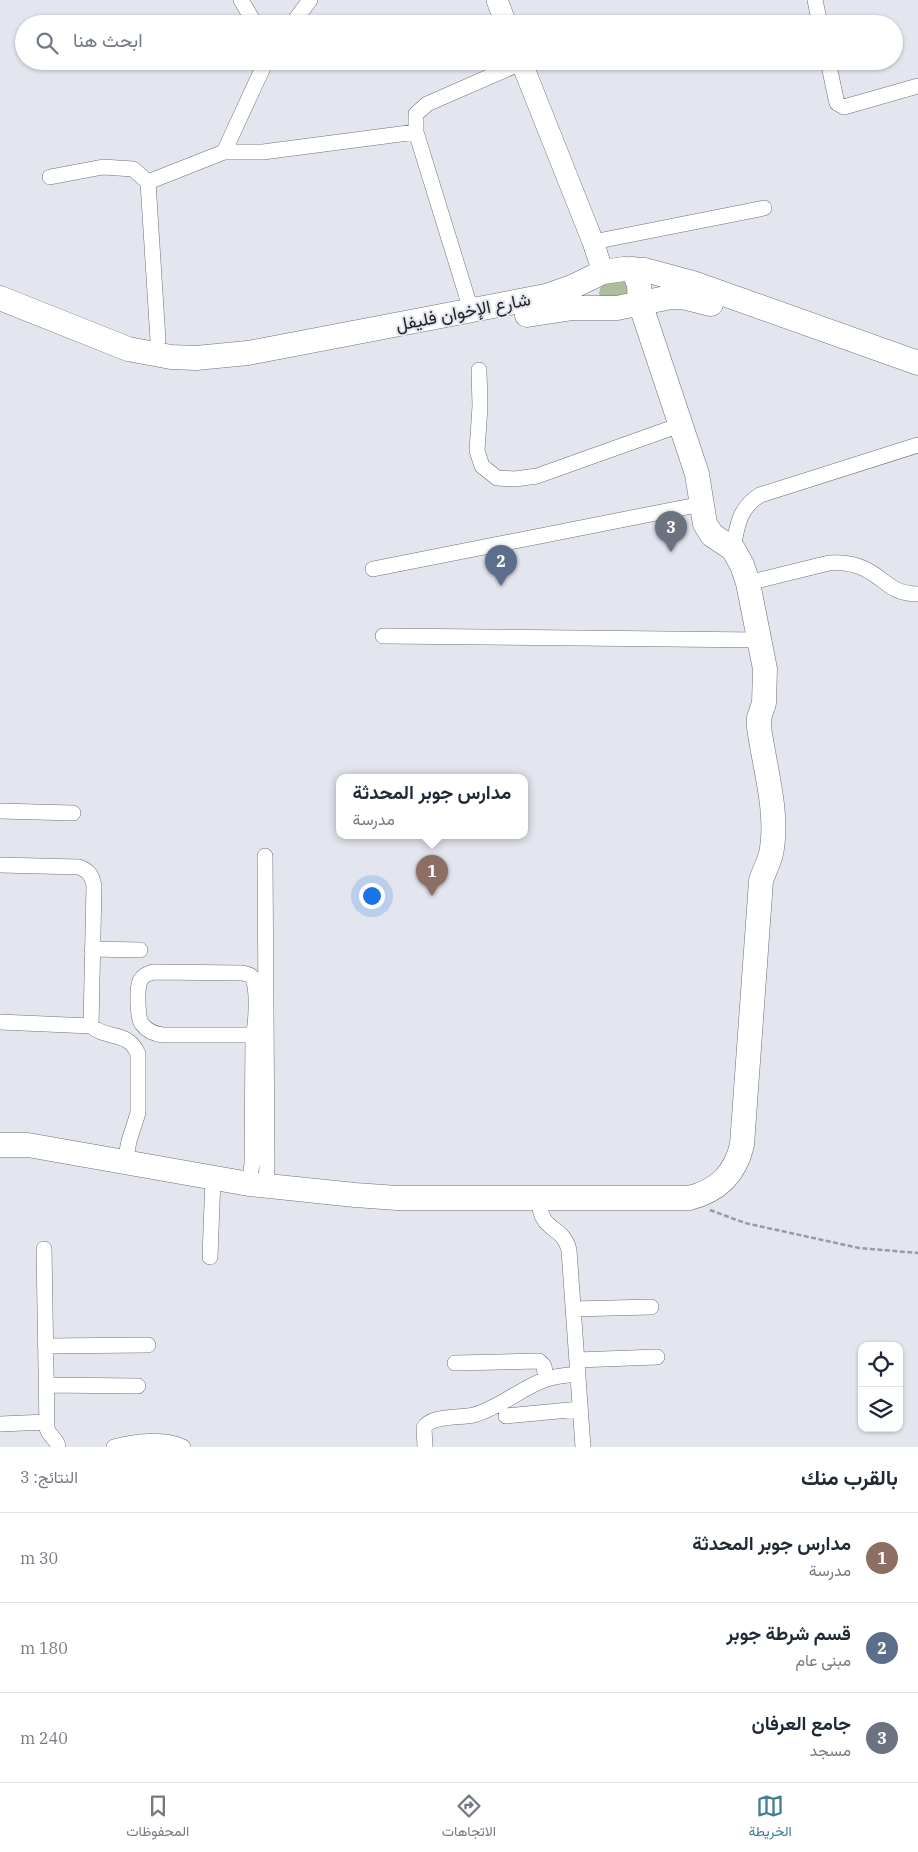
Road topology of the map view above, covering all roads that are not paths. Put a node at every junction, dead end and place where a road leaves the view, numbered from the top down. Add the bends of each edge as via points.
1 (241, 0) edge
2 (310, 0) edge
3 (497, 0) edge
4 (815, 0) edge
5 (250, 15) edge
6 (299, 15) edge
7 (503, 15) edge
8 (818, 15) edge
9 (262, 70) edge
10 (503, 70) edge
11 (524, 70) edge
12 (830, 70) edge
13 (918, 86) edge
14 (416, 132) junction
15 (224, 152) junction
16 (50, 177) dead end
17 (148, 182) junction
18 (764, 208) dead end
19 (593, 242) junction
20 (633, 268) junction
21 (598, 274) junction
22 (0, 298) edge
23 (640, 303) junction
24 (594, 307) junction
25 (471, 310) junction
26 (0, 315) edge
27 (383, 334) junction
28 (158, 340) dead end
29 (126, 355) junction
30 (918, 363) edge
31 (478, 370) dead end
32 (918, 378) edge
33 (680, 425) junction
34 (918, 445) edge
35 (702, 504) junction
36 (732, 549) junction
37 (373, 569) dead end
38 (748, 583) junction
39 (918, 594) edge
40 (383, 636) dead end
41 (759, 640) junction
42 (0, 811) edge
43 (73, 813) dead end
44 (266, 856) dead end
45 (0, 865) edge
46 (92, 949) junction
47 (140, 950) dead end
48 (0, 1022) edge
49 (90, 1026) junction
50 (253, 1035) junction
51 (0, 1145) edge
52 (126, 1162) junction
53 (213, 1178) junction
54 (257, 1185) junction
55 (539, 1199) junction
56 (44, 1249) dead end
57 (210, 1257) dead end
58 (651, 1307) dead end
59 (574, 1309) junction
60 (148, 1345) dead end
61 (45, 1346) junction
62 (657, 1356) dead end
63 (456, 1363) dead end
64 (577, 1367) junction
65 (546, 1379) junction
66 (46, 1384) junction
67 (138, 1386) dead end
68 (580, 1409) junction
69 (506, 1416) dead end
70 (47, 1422) junction
71 (0, 1424) edge
72 (58, 1447) edge
73 (114, 1447) edge
74 (183, 1447) edge
75 (425, 1447) edge
76 (583, 1447) edge

1 - 5 street
2 - 6 street
3 - 7 street
4 - 8 street
9 - 15 street
10 - 14 street via 427,104 416,114
11 - 19 street
12 - 13 street via 837,103 844,107
14 - 15 street via 263,152
14 - 25 street
15 - 17 street
16 - 17 street via 103,167 133,169
17 - 28 street
18 - 19 street
19 - 21 street
20 - 21 main road, شارع الإخوان فليفل
20 - 23 main road via 639,285
20 - 30 main road, شارع الإخوان فليفل via 693,283
21 - 24 main road via 590,292
21 - 25 main road, شارع الإخوان فليفل via 546,296
22 - 29 main road, شارع الإخوان فليفل
23 - 24 main road, شارع الإخوان فليفل via 617,308
23 - 32 main road, شارع الإخوان فليفل via 671,297 701,301
23 - 33 main road
24 - 27 main road, شارع الإخوان فليفل
25 - 27 main road, شارع الإخوان فليفل
26 - 29 main road, شارع الإخوان فليفل via 106,357
27 - 29 main road, شارع الإخوان فليفل via 205,371 166,371
31 - 33 street via 477,451 482,466 497,478 538,476
33 - 35 main road via 699,480
34 - 36 street via 760,495 742,512
35 - 36 main road via 708,530
35 - 37 street
36 - 38 main road
38 - 39 street via 839,562 865,569 895,590
38 - 41 main road
40 - 41 street
41 - 55 main road via 765,678 759,727 771,795 773,838 760,890 742,1145 733,1170 708,1192 689,1198
42 - 43 street
44 - 54 street via 267,1155
45 - 46 street via 79,867 87,870 94,886
46 - 47 street
46 - 49 street
48 - 49 street
49 - 52 street via 96,1031 126,1039 135,1046 138,1054 138,1113
50 - 50 street via 256,1026 255,983 251,976 243,973 153,972 144,975 139,982 139,1018 143,1026 154,1033
50 - 54 street via 252,1164
51 - 52 main road via 28,1145
52 - 53 main road
53 - 54 main road
53 - 57 street
54 - 55 main road via 388,1197
55 - 59 street via 545,1222 568,1244
56 - 61 street
58 - 59 street
59 - 64 street
60 - 61 street
61 - 66 street
62 - 64 street
63 - 65 street via 539,1361 544,1366
64 - 65 street via 562,1376
64 - 68 street
65 - 75 street via 482,1412 428,1422 424,1428
66 - 67 street
66 - 70 street
68 - 69 street
68 - 76 street
70 - 71 street
70 - 72 street via 48,1433
73 - 74 street via 158,1441

